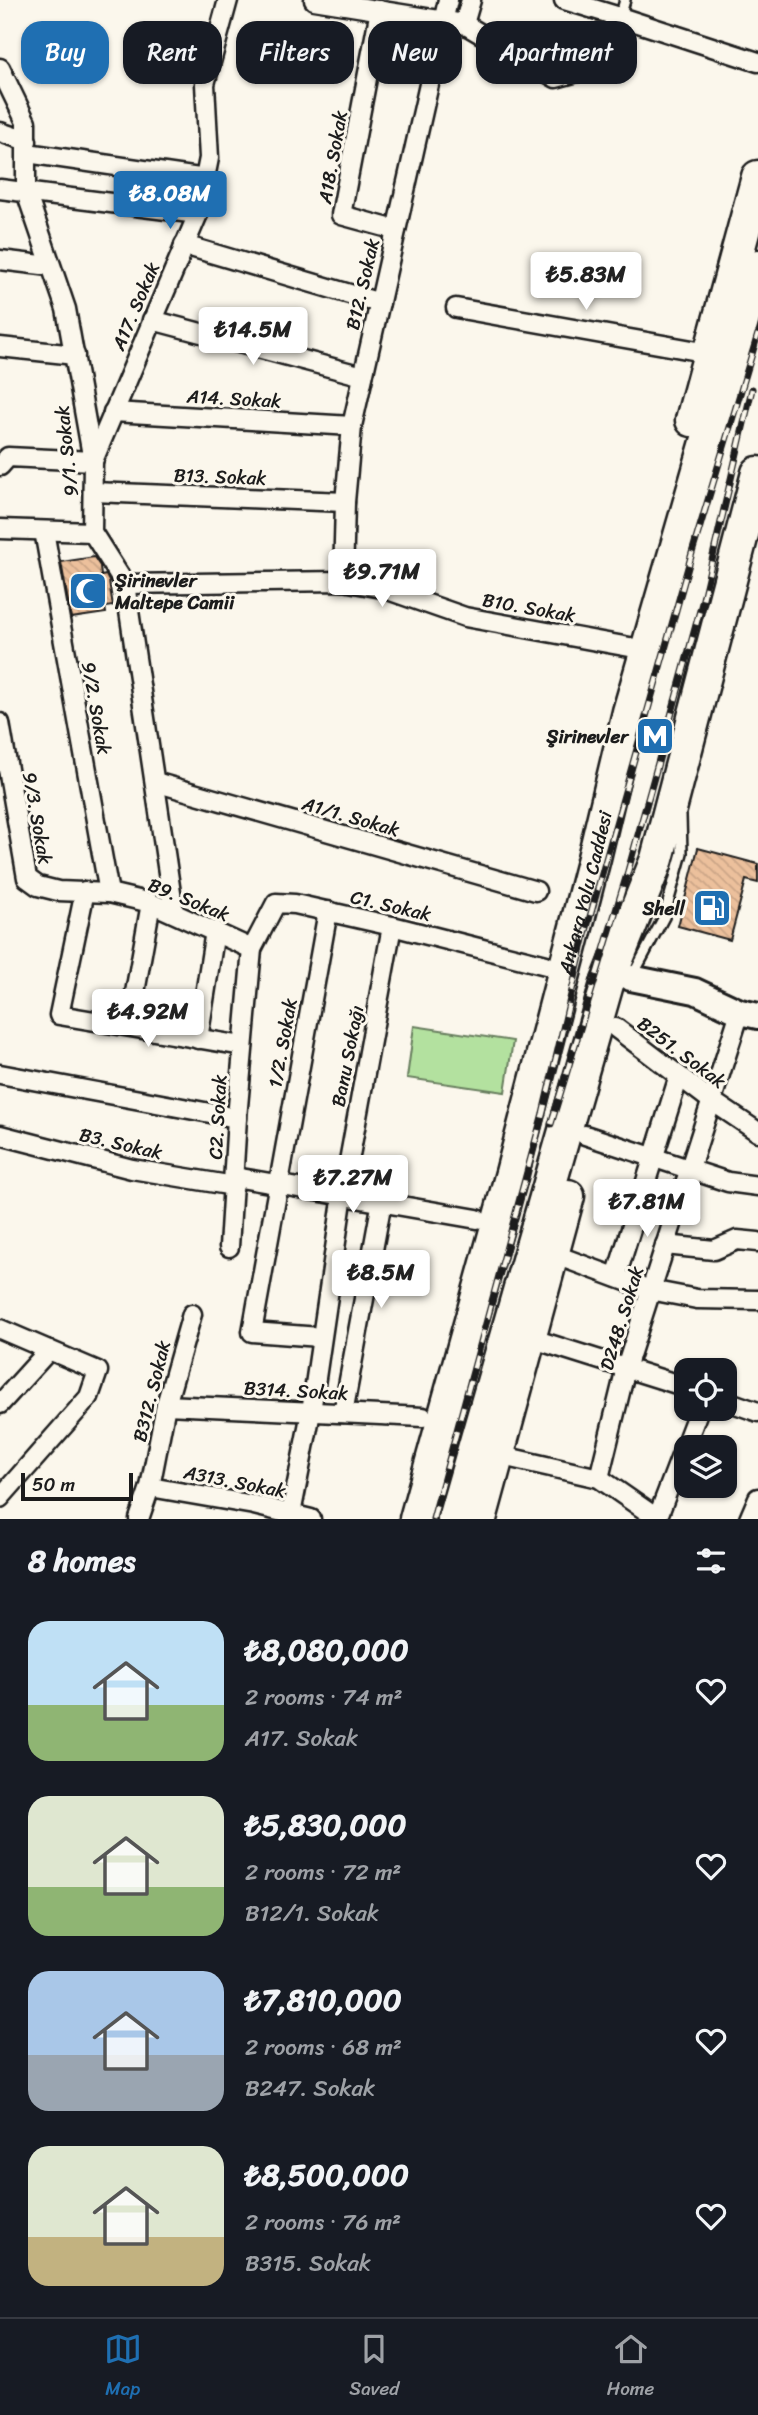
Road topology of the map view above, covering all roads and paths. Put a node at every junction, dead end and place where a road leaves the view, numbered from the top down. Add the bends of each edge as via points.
1 (228, 0) edge
2 (314, 0) edge
3 (448, 0) edge
4 (471, 0) edge
5 (564, 0) edge
6 (622, 9) edge
7 (380, 10) junction
8 (443, 19) junction
9 (464, 24) junction
10 (758, 62) edge
11 (0, 68) edge
12 (0, 132) edge
13 (27, 147) junction
14 (758, 177) edge
15 (206, 178) junction
16 (0, 189) edge
17 (26, 192) junction
18 (198, 214) junction
19 (396, 230) junction
20 (184, 245) junction
21 (0, 260) edge
22 (50, 265) junction
23 (758, 266) edge
24 (380, 303) junction
25 (456, 308) dead end
26 (152, 320) junction
27 (0, 347) edge
28 (709, 353) junction
29 (75, 355) junction
30 (363, 376) junction
31 (113, 412) junction
32 (352, 426) junction
33 (93, 461) junction
34 (0, 466) edge
35 (758, 473) edge
36 (93, 492) junction
37 (345, 502) junction
38 (758, 516) edge
39 (0, 529) edge
40 (44, 531) junction
41 (92, 532) junction
42 (343, 581) junction
43 (125, 584) junction
44 (635, 648) junction
45 (710, 654) junction
46 (0, 723) edge
47 (626, 723) junction
48 (681, 767) junction
49 (155, 782) junction
50 (657, 859) junction
51 (27, 878) joint
52 (85, 891) junction
53 (537, 891) dead end
54 (109, 892) junction
55 (151, 903) junction
56 (328, 911) junction
57 (174, 913) junction
58 (393, 926) junction
59 (215, 931) junction
60 (252, 949) junction
61 (545, 965) junction
62 (631, 978) junction
63 (749, 1014) edge
64 (129, 1026) junction
65 (616, 1028) junction
66 (198, 1039) junction
67 (243, 1046) junction
68 (0, 1074) edge
69 (679, 1076) junction
70 (712, 1101) junction
71 (237, 1118) junction
72 (758, 1132) edge
73 (0, 1135) edge
74 (584, 1135) junction
75 (654, 1157) junction
76 (690, 1170) junction
77 (235, 1181) junction
78 (278, 1183) junction
79 (758, 1186) edge
80 (342, 1194) junction
81 (382, 1201) junction
82 (477, 1219) junction
83 (758, 1242) edge
84 (665, 1245) junction
85 (229, 1247) dead end
86 (553, 1254) junction
87 (616, 1277) junction
88 (650, 1290) junction
89 (758, 1300) edge
90 (192, 1314) dead end
91 (0, 1328) edge
92 (320, 1337) junction
93 (530, 1338) junction
94 (49, 1350) junction
95 (626, 1368) junction
96 (674, 1383) edge
97 (0, 1404) edge
98 (166, 1405) junction
99 (737, 1405) edge
100 (311, 1412) junction
101 (758, 1412) edge
102 (343, 1413) junction
103 (423, 1417) junction
104 (694, 1421) edge
105 (498, 1455) junction
106 (599, 1478) junction
107 (150, 1487) junction
108 (0, 1498) edge
109 (758, 1498) edge
110 (248, 1512) edge
111 (290, 1516) edge
112 (139, 1519) edge
113 (312, 1519) edge
114 (396, 1519) edge
115 (416, 1519) edge
116 (454, 1519) edge
117 (480, 1519) edge
118 (657, 1519) edge
119 (749, 1519) edge

1 - 15 street, A17. Sokak via 205,84
2 - 7 street
3 - 8 street, B12. Sokak
4 - 9 street
5 - 6 street
6 - 9 street via 578,72 556,78
6 - 10 street
7 - 8 street
7 - 19 street, A18. Sokak via 341,215
8 - 9 street
8 - 19 street, B12. Sokak
11 - 13 street, 9/1. Sokak via 26,122
12 - 13 street
13 - 15 street
13 - 17 street, 9/1. Sokak
14 - 28 highway
15 - 18 street, A17. Sokak
16 - 17 street
17 - 18 street
17 - 22 street, 9/1. Sokak
18 - 20 street, A17. Sokak
19 - 24 street, B12. Sokak
20 - 24 street
20 - 26 street, A17. Sokak
21 - 22 street
22 - 29 street, 9/1. Sokak via 66,309
23 - 47 highway, Ankara Yolu Caddesi
24 - 30 street, B12. Sokak
25 - 28 street
26 - 30 street
26 - 31 street, A17. Sokak
27 - 29 street
28 - 44 highway
29 - 33 street, 9/1. Sokak
30 - 32 street, B12. Sokak
31 - 32 street, A14. Sokak
31 - 33 street, A17. Sokak
32 - 37 street, B12. Sokak
33 - 34 street via 8,457
33 - 36 street, 9/1. Sokak
35 - 45 highway
36 - 37 street, B13. Sokak
36 - 41 street, 9/1. Sokak
37 - 42 street, B12. Sokak
38 - 45 highway via 732,608
39 - 40 street
40 - 41 street
40 - 54 street, 9/2. Sokak
41 - 43 street
42 - 43 street, B10. Sokak
42 - 44 street, B10. Sokak via 465,617
43 - 49 street
44 - 47 highway
45 - 48 highway
46 - 51 street, 9/3. Sokak
47 - 61 highway via 583,826
47 - 115 highway, Ankara Yolu Caddesi via 515,1160
48 - 50 highway
48 - 62 lane via 682,853 664,917
49 - 53 street, A1/1. Sokak
49 - 57 street
50 - 62 highway
50 - 116 highway via 607,984
51 - 52 street, B9. Sokak via 58,891
52 - 54 street, B9. Sokak
52 - 64 street via 59,1015
54 - 55 street, B9. Sokak
55 - 57 street, B9. Sokak
55 - 64 street
56 - 58 street, C1. Sokak
56 - 60 street, C1. Sokak via 276,903
56 - 78 street, 1/2. Sokak
57 - 59 street, B9. Sokak
58 - 61 street, C1. Sokak
58 - 80 street, Banu Sokağı
59 - 60 street, B9. Sokak
59 - 66 street
60 - 67 street, C2. Sokak
61 - 82 highway
62 - 63 main road via 695,990
62 - 65 highway
63 - 70 street, D248. Sokak
64 - 66 street
65 - 69 street, B251. Sokak
65 - 74 highway
66 - 67 street
67 - 71 street, C2. Sokak
68 - 71 street
69 - 70 street, B251. Sokak
69 - 75 street
70 - 72 street, B251. Sokak
70 - 76 street, D248. Sokak
71 - 77 street, C2. Sokak
73 - 77 street, B3. Sokak via 132,1169
74 - 75 street
74 - 86 highway
75 - 76 street
75 - 87 street
76 - 79 street
76 - 84 street, D248. Sokak
77 - 78 street, B3. Sokak
77 - 85 street, C2. Sokak
78 - 80 street, B3. Sokak
78 - 92 street, 1/2. Sokak via 252,1332
80 - 81 street, B3. Sokak
80 - 92 street, Banu Sokağı
81 - 82 street, B3. Sokak
81 - 102 street
82 - 103 highway
83 - 84 street via 737,1240 714,1250
84 - 88 street, D248. Sokak
86 - 87 street
86 - 93 highway
87 - 88 street
88 - 89 street via 697,1299
88 - 95 street, D248. Sokak
90 - 98 street, B312. Sokak
91 - 94 street
92 - 100 street, Banu Sokağı
93 - 95 street
93 - 105 highway
94 - 97 street
94 - 108 street via 98,1371 89,1396
95 - 96 street
95 - 106 street, D248. Sokak
98 - 100 street, B314. Sokak
98 - 107 street, B312. Sokak
99 - 101 street
100 - 102 street, B314. Sokak
100 - 111 street, Banu Sokağı
102 - 103 street, B314. Sokak
103 - 114 highway
104 - 118 street
105 - 106 street
105 - 117 highway
106 - 118 street
107 - 110 street, A313. Sokak
107 - 112 street, B312. Sokak
109 - 119 street
110 - 111 street, A313. Sokak
111 - 113 street, A313. Sokak

